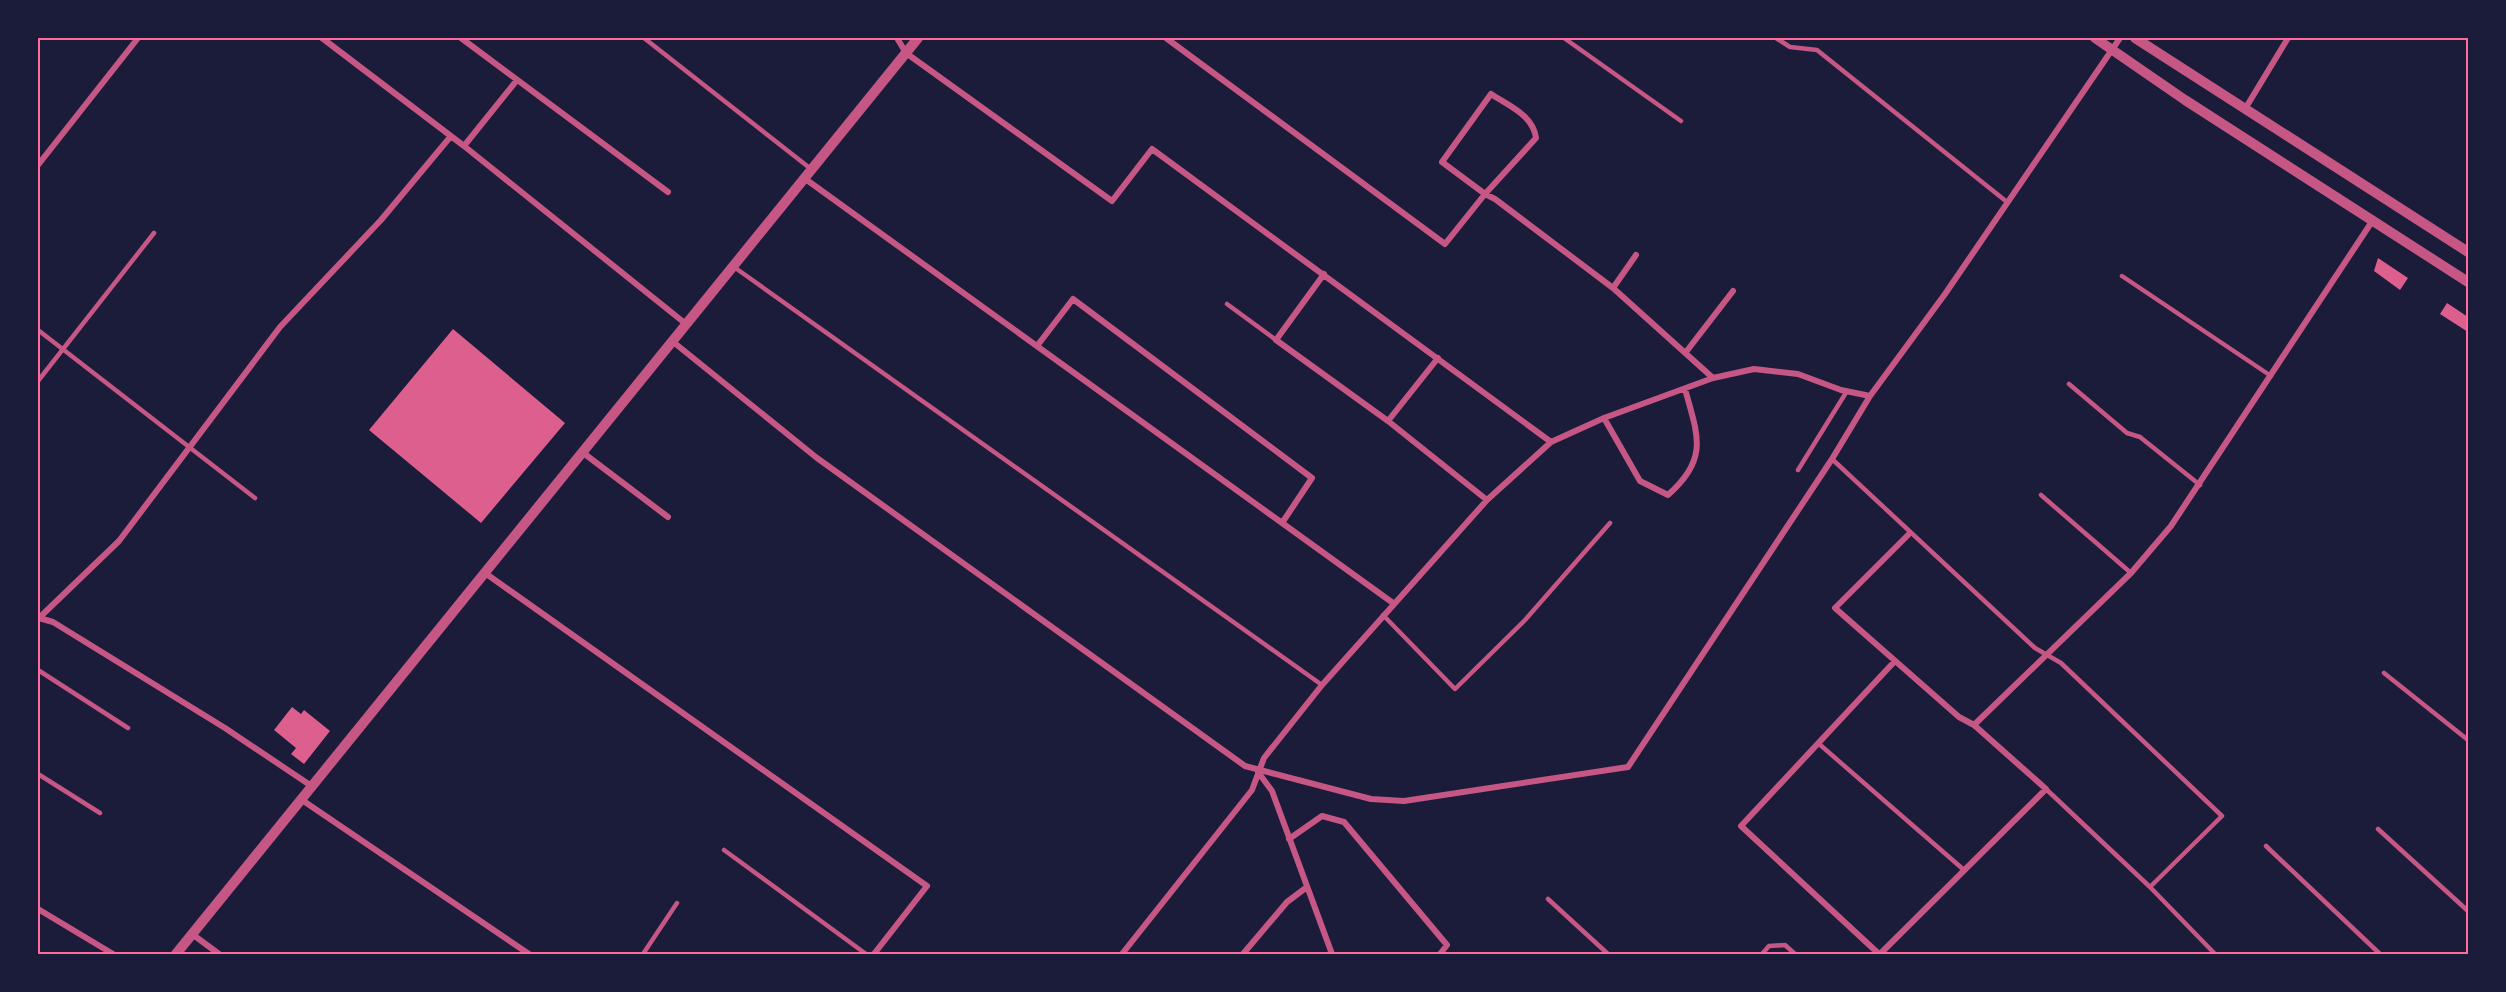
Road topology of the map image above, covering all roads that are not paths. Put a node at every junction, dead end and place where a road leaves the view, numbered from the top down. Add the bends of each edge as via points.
1 (138, 38) edge
2 (322, 38) edge
3 (461, 38) edge
4 (644, 38) edge
5 (897, 38) edge
6 (918, 38) edge
7 (1166, 38) edge
8 (1564, 38) edge
9 (1776, 38) edge
10 (2095, 38) edge
11 (2120, 38) edge
12 (2135, 38) edge
13 (2288, 38) edge
14 (2111, 50) junction
15 (906, 53) junction
16 (517, 80) junction
17 (2245, 110) junction
18 (1681, 122) dead end
19 (451, 136) junction
20 (464, 146) junction
21 (38, 165) edge
22 (807, 173) junction
23 (668, 192) dead end
24 (1485, 194) junction
25 (2007, 202) junction
26 (2373, 220) junction
27 (154, 233) dead end
28 (2469, 252) edge
29 (1636, 255) dead end
30 (732, 266) junction
31 (1324, 274) junction
32 (2122, 276) dead end
33 (2469, 282) edge
34 (1613, 288) junction
35 (1733, 291) dead end
36 (1227, 304) dead end
37 (686, 324) junction
38 (38, 330) edge
39 (1276, 340) junction
40 (672, 341) junction
41 (1037, 346) junction
42 (63, 348) junction
43 (1686, 352) junction
44 (1438, 358) junction
45 (2271, 376) junction
46 (1713, 378) junction
47 (38, 381) edge
48 (2069, 384) dead end
49 (1685, 389) junction
50 (1847, 391) junction
51 (1870, 396) junction
52 (1604, 418) junction
53 (1388, 421) junction
54 (1551, 442) junction
55 (188, 446) junction
56 (582, 451) junction
57 (1832, 459) junction
58 (1798, 470) dead end
59 (2200, 485) junction
60 (2042, 495) dead end
61 (255, 498) dead end
62 (1487, 500) junction
63 (668, 517) dead end
64 (1282, 523) junction
65 (1610, 523) dead end
66 (1910, 533) junction
67 (485, 573) junction
68 (2131, 573) junction
69 (1393, 603) junction
70 (1383, 615) junction
71 (38, 618) edge
72 (2048, 656) junction
73 (1894, 662) junction
74 (38, 670) edge
75 (2384, 673) dead end
76 (1322, 685) junction
77 (1974, 725) junction
78 (128, 728) dead end
79 (2469, 740) edge
80 (1818, 743) junction
81 (1258, 772) junction
82 (38, 774) edge
83 (313, 787) junction
84 (2046, 789) junction
85 (302, 800) junction
86 (100, 813) dead end
87 (2378, 829) dead end
88 (1289, 839) junction
89 (2266, 846) dead end
90 (724, 850) dead end
91 (1964, 870) junction
92 (1307, 887) junction
93 (2150, 887) junction
94 (1548, 899) dead end
95 (677, 903) dead end
96 (38, 909) edge
97 (2469, 911) edge
98 (192, 934) junction
99 (113, 954) edge
100 (176, 954) edge
101 (219, 954) edge
102 (529, 954) edge
103 (643, 954) edge
104 (866, 954) edge
105 (874, 954) edge
106 (1122, 954) edge
107 (1243, 954) edge
108 (1332, 954) edge
109 (1440, 954) edge
110 (1608, 954) edge
111 (1762, 954) edge
112 (1795, 954) edge
113 (1879, 954) edge
114 (2215, 954) edge
115 (2380, 954) edge

1 - 21 street
2 - 19 street
3 - 16 street
4 - 22 lane
5 - 15 street
6 - 15 street
7 - 24 street via 1445,244
8 - 18 lane
9 - 25 lane via 1790,47 1817,50
10 - 14 street
11 - 14 street
12 - 17 street
13 - 17 street
14 - 25 street
14 - 26 street
15 - 22 street
15 - 31 street via 1112,201 1152,149
16 - 20 street
16 - 23 street
17 - 28 street
19 - 20 street
19 - 55 street via 381,220 280,327
20 - 37 street
22 - 30 street
22 - 41 street
24 - 24 street via 1536,138 1527,118 1491,94 1442,162
24 - 34 street
25 - 51 street
26 - 33 street
26 - 45 street
27 - 42 lane
29 - 34 street
30 - 37 street
30 - 76 lane
31 - 39 street
31 - 44 street
32 - 45 lane
34 - 43 street
35 - 43 street
36 - 39 lane
37 - 40 street
38 - 42 lane
39 - 53 street
40 - 56 street
40 - 81 street via 817,458
41 - 64 street
41 - 64 street via 1073,298 1312,478
42 - 47 lane
42 - 55 lane
43 - 46 street
44 - 53 street
44 - 54 street
45 - 59 street
46 - 49 street
46 - 50 street via 1754,369 1798,374
48 - 59 lane via 2127,433 2140,437
49 - 52 street
49 - 52 street via 1697,433 1698,453 1685,480 1668,495 1640,481
50 - 51 street
50 - 58 lane
51 - 57 street
52 - 54 street
53 - 62 street
54 - 62 street
55 - 61 lane
55 - 71 street via 119,541
56 - 63 street
56 - 67 street
57 - 66 lane
57 - 81 street via 1628,767 1404,801 1371,799
59 - 68 street
60 - 68 lane
62 - 69 street
64 - 69 street
65 - 70 lane via 1524,620 1455,689
66 - 72 lane
66 - 73 street via 1834,608
67 - 83 street
67 - 105 street via 927,886
68 - 72 street
69 - 70 street
70 - 76 street
71 - 83 street via 53,622
72 - 77 street
72 - 93 lane via 2061,663 2222,816
73 - 77 street
73 - 80 street
74 - 78 lane
75 - 79 lane
76 - 81 street via 1264,758
77 - 84 street
80 - 91 lane
80 - 113 street via 1741,826
81 - 88 street via 1272,791
81 - 106 street via 1252,790
82 - 86 lane
83 - 85 street
84 - 91 street
84 - 93 lane
85 - 98 street
85 - 102 street
87 - 97 lane
88 - 92 street
88 - 109 street via 1322,816 1344,822 1447,945
89 - 115 lane
90 - 104 lane
91 - 113 street
92 - 107 street via 1287,902
92 - 108 street
93 - 114 lane
94 - 110 lane
95 - 103 lane
96 - 99 street
98 - 100 street
98 - 101 street
111 - 112 lane via 1769,946 1785,945

